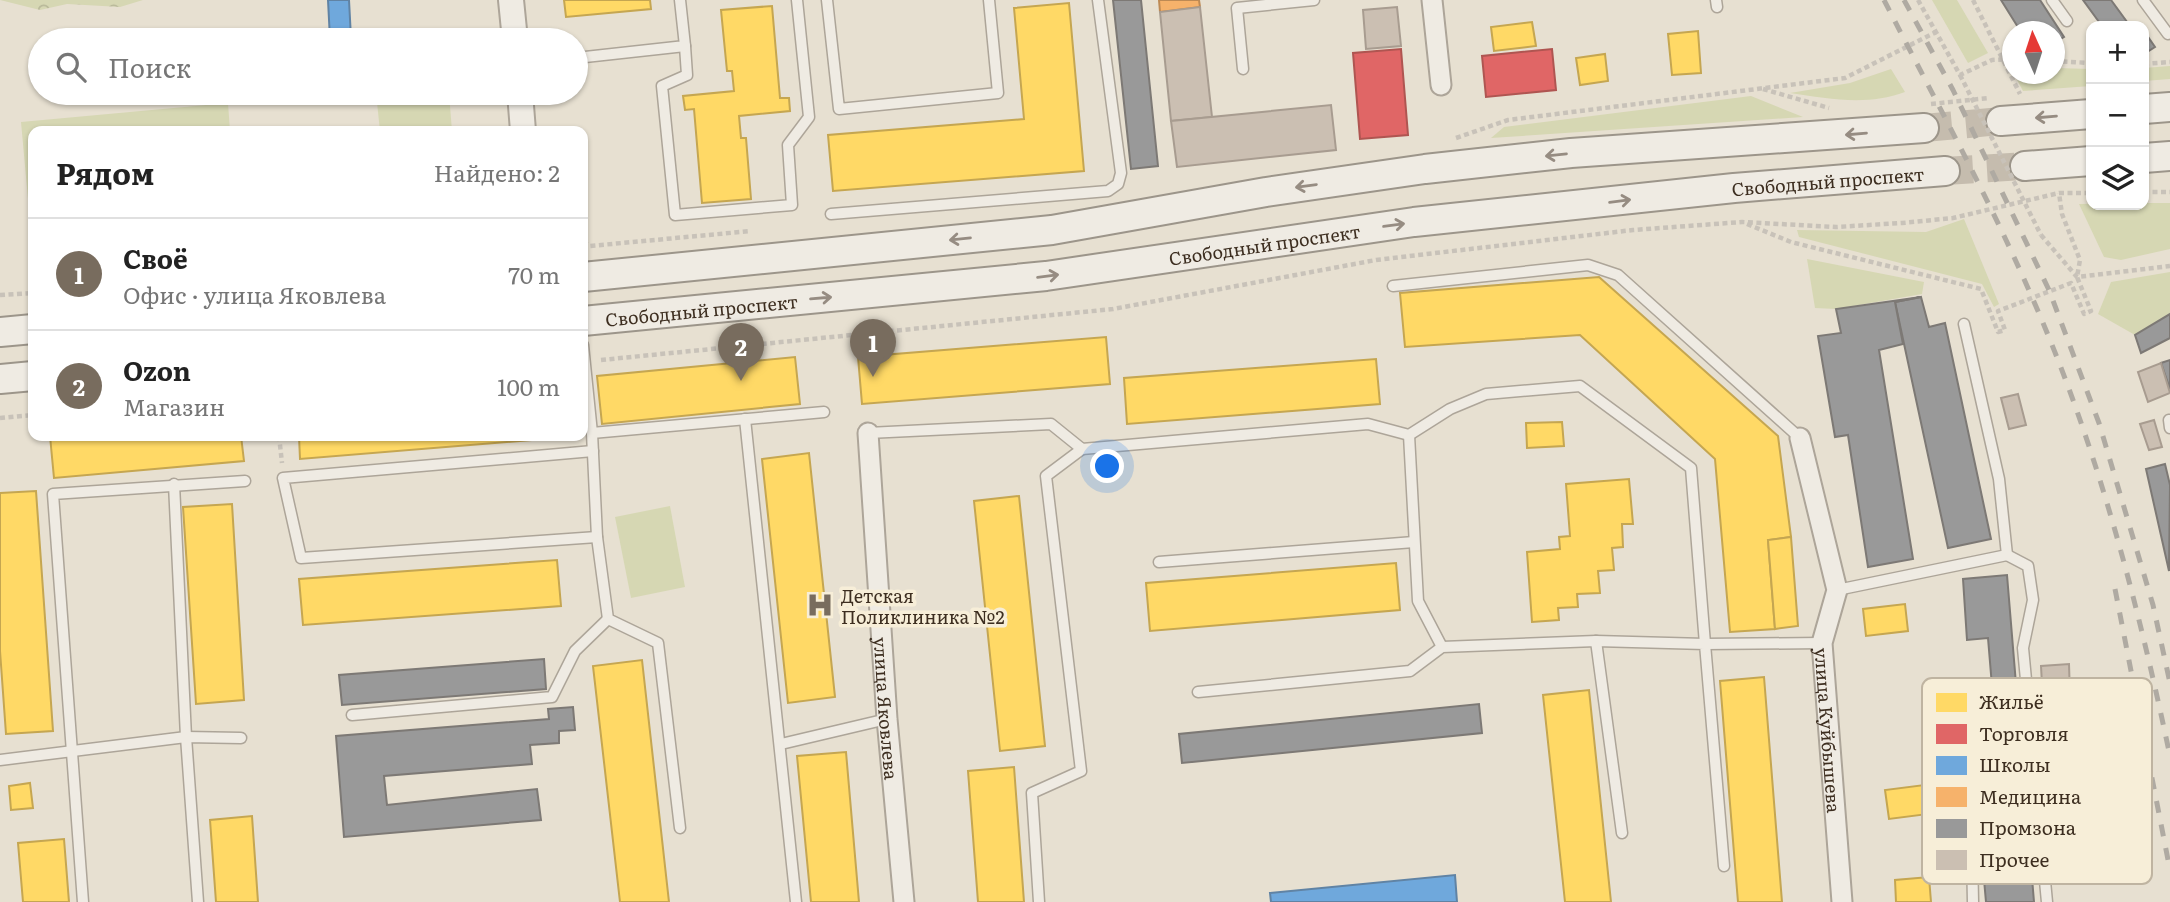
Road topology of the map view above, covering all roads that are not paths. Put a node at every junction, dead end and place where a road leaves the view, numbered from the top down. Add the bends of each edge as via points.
1 (511, 0) edge
2 (680, 0) edge
3 (797, 0) edge
4 (827, 0) edge
5 (989, 0) edge
6 (1098, 0) edge
7 (1314, 0) edge
8 (1432, 0) edge
9 (2052, 0) edge
10 (2143, 0) edge
11 (2067, 21) dead end
12 (514, 28) edge
13 (2168, 34) dead end
14 (685, 46) junction
15 (588, 57) edge
16 (1243, 69) dead end
17 (1441, 85) dead end
18 (521, 105) edge
19 (2170, 107) edge
20 (2149, 109) edge
21 (2086, 114) edge
22 (2001, 121) tunnel mouth
23 (523, 126) edge
24 (1924, 128) tunnel mouth
25 (2170, 156) edge
26 (2149, 158) edge
27 (2086, 161) edge
28 (2025, 166) tunnel mouth
29 (1945, 171) tunnel mouth
30 (831, 214) dead end
31 (588, 276) edge
32 (1393, 286) dead end
33 (588, 321) edge
34 (1964, 324) dead end
35 (28, 329) edge
36 (0, 332) edge
37 (28, 376) edge
38 (0, 379) edge
39 (588, 386) edge
40 (824, 412) dead end
41 (745, 419) junction
42 (2169, 420) edge
43 (2170, 428) edge
44 (592, 433) junction
45 (869, 433) joint
46 (1409, 435) junction
47 (1800, 438) joint
48 (1082, 449) junction
49 (593, 451) junction
50 (244, 481) dead end
51 (174, 484) junction
52 (597, 537) junction
53 (1414, 542) junction
54 (2007, 555) junction
55 (1159, 562) dead end
56 (1838, 590) junction
57 (608, 619) junction
58 (1596, 641) junction
59 (1822, 643) junction
60 (1704, 644) junction
61 (1442, 647) junction
62 (2027, 678) edge
63 (1198, 692) dead end
64 (352, 715) dead end
65 (887, 719) junction
66 (186, 737) junction
67 (242, 738) dead end
68 (781, 744) junction
69 (69, 749) junction
70 (0, 760) edge
71 (681, 828) dead end
72 (1622, 833) dead end
73 (1724, 866) dead end
74 (1973, 884) edge
75 (2045, 884) edge
76 (83, 902) edge
77 (198, 902) edge
78 (796, 902) edge
79 (904, 902) edge
80 (1039, 902) edge
81 (1842, 902) edge
82 (1973, 902) edge
83 (2047, 902) edge

1 - 12 street
2 - 14 lane
3 - 14 lane via 809,117 788,145 792,205 675,215 662,86 687,75
4 - 5 lane via 839,109 998,93
6 - 30 lane via 1121,173 1118,184 1108,191
7 - 16 lane via 1237,8
8 - 17 street
9 - 11 lane
10 - 13 lane
14 - 15 lane
18 - 23 street
19 - 20 main road
21 -> 22 main road
24 -> 31 main road via 1571,153 1425,169 1052,230
25 - 26 main road
27 - 28 main road
33 -> 29 main road, Свободный проспект via 1046,276 1414,222
32 - 47 lane via 1588,265 1618,275
34 - 54 lane via 1999,479
35 - 36 main road
37 - 38 main road
39 - 44 lane
40 - 41 lane
41 - 44 lane
41 - 68 lane
42 - 43 lane
44 - 49 lane
45 - 48 lane via 1051,424
45 - 65 street, улица Яковлева
46 - 48 lane via 1368,424
46 - 53 lane
46 - 60 lane via 1450,409 1486,394 1580,386 1691,468
47 - 56 street
48 - 80 lane via 1046,476 1081,771 1032,793
49 - 52 lane
49 - 52 lane via 283,478 301,558
50 - 51 lane
51 - 66 lane
51 - 69 lane via 53,494
52 - 57 lane
53 - 55 lane
53 - 61 lane via 1418,601
54 - 56 lane
54 - 62 lane via 2028,566 2033,600 2024,648
56 - 59 street, улица Куйбышева
57 - 64 lane via 575,651 552,697
57 - 71 lane via 658,643
58 - 60 lane
58 - 61 lane
58 - 72 lane
59 - 60 lane
59 - 81 street, улица Куйбышева
60 - 73 lane
61 - 63 lane via 1410,671
65 - 68 lane
65 - 79 street, улица Яковлева
66 - 67 lane
66 - 69 lane
66 - 77 lane
68 - 78 lane
69 - 70 lane
69 - 76 lane
74 - 82 lane
75 - 83 lane

